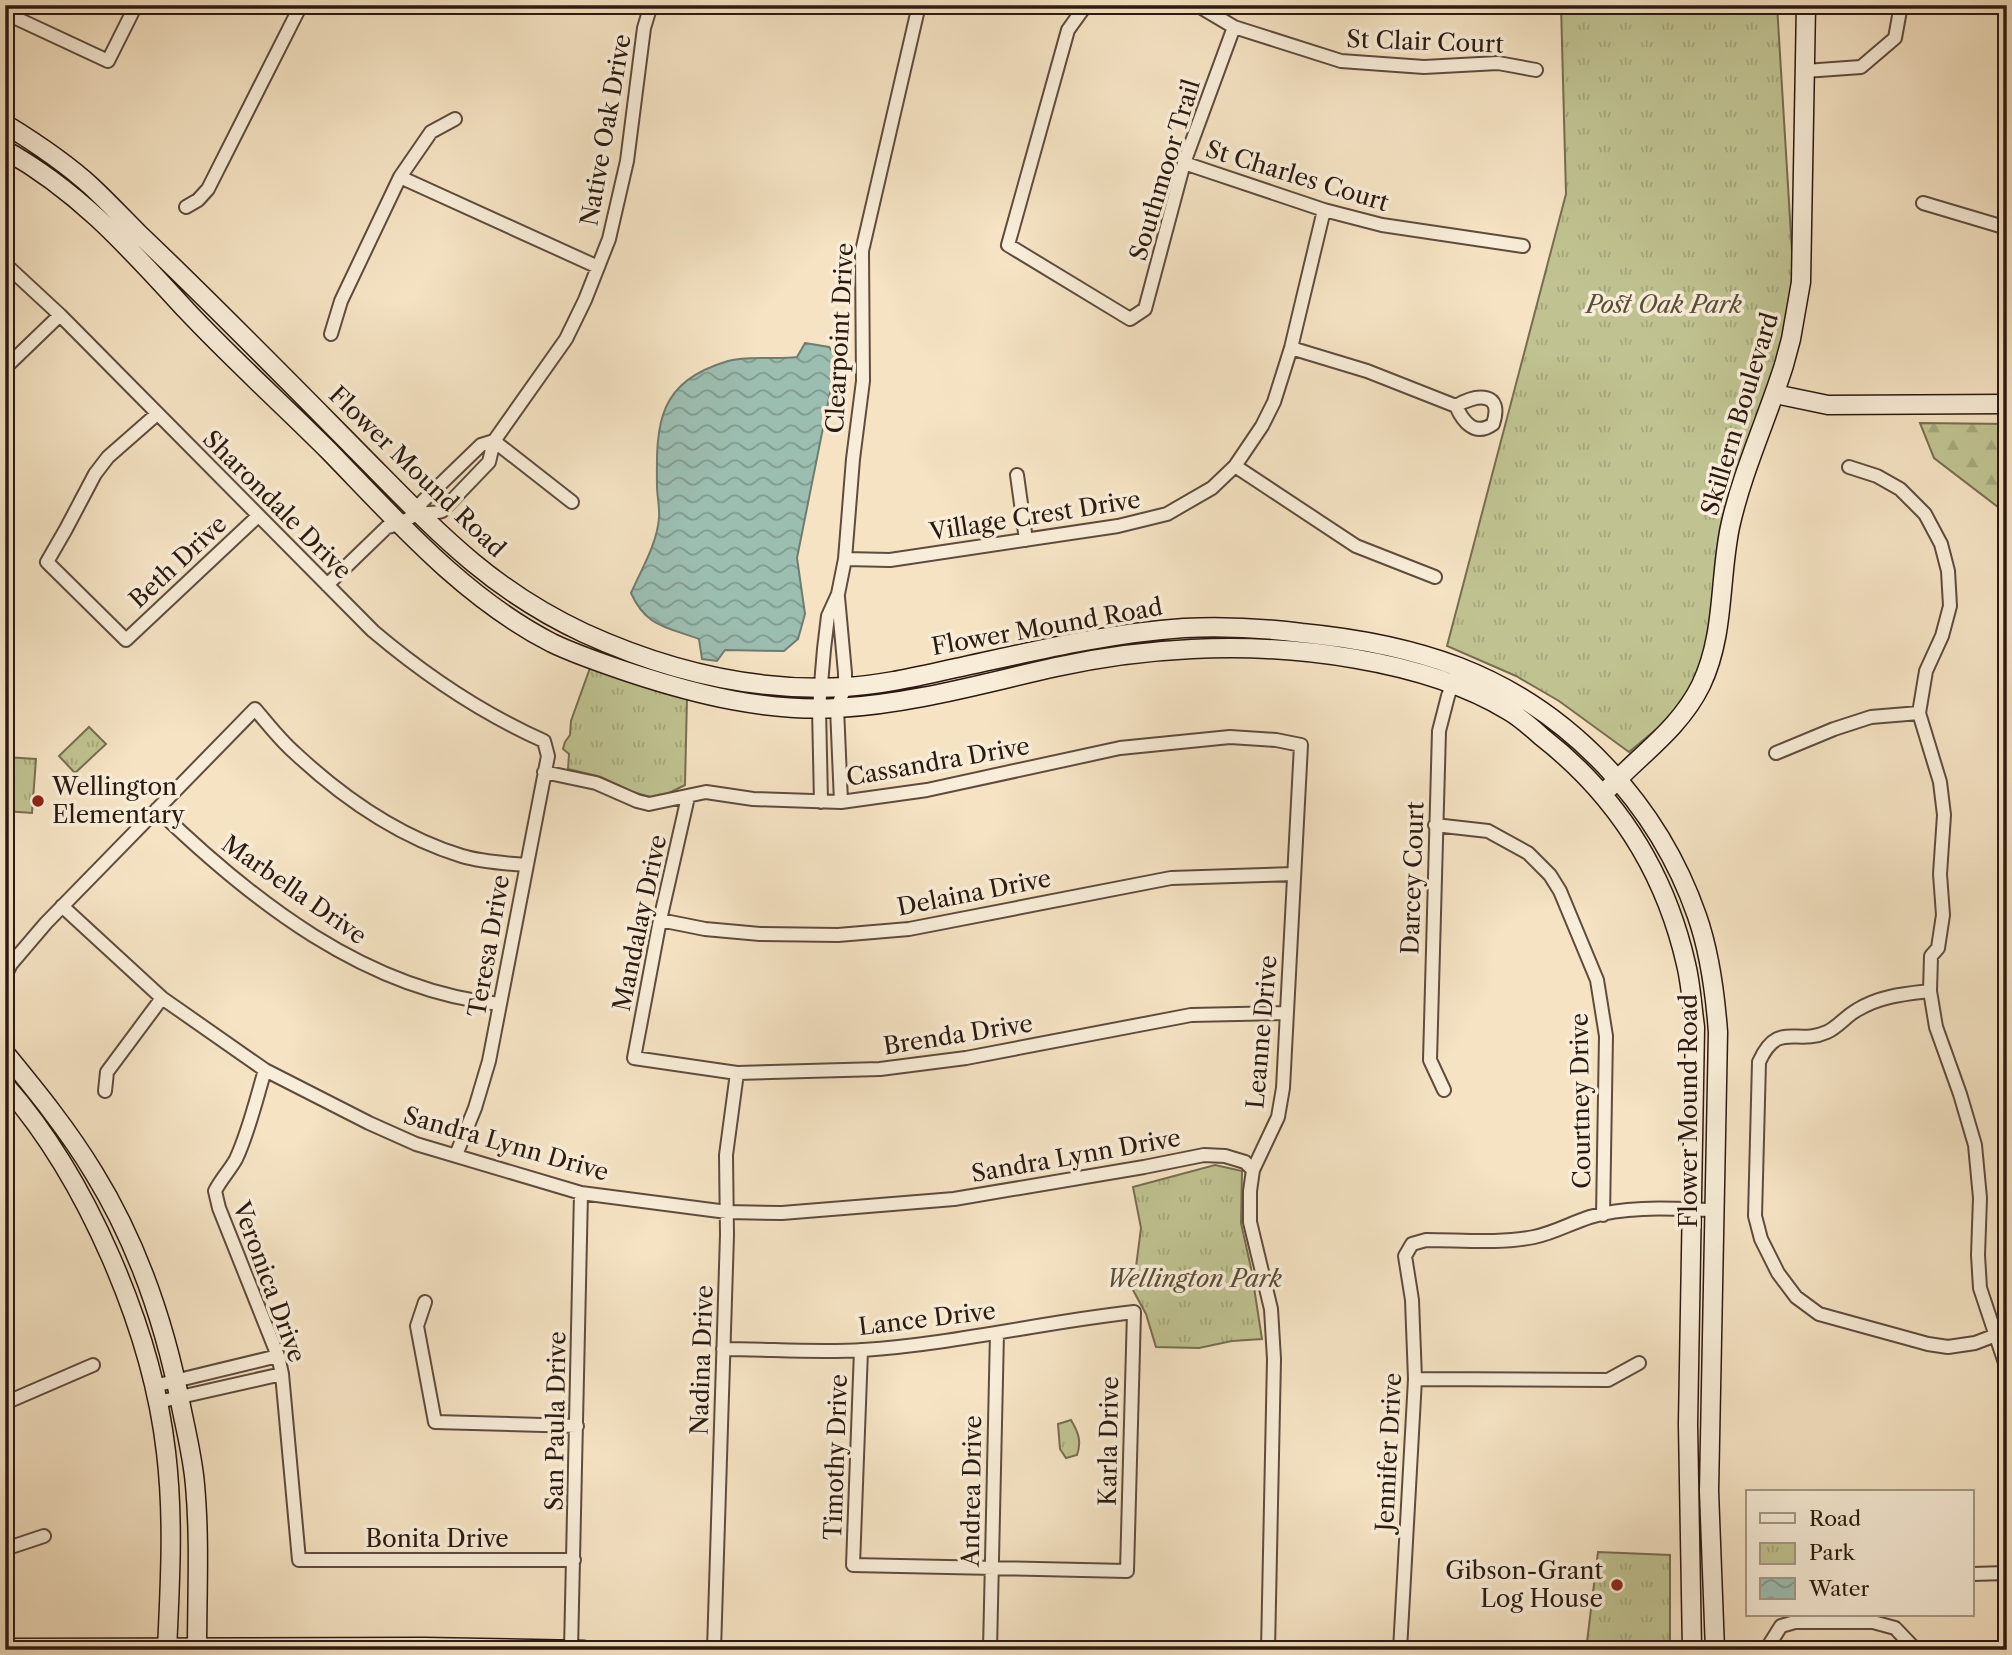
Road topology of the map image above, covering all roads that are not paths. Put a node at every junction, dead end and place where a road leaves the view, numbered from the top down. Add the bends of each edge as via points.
1 (136, 5) edge
2 (301, 5) edge
3 (651, 5) edge
4 (919, 5) edge
5 (1086, 5) edge
6 (1197, 5) edge
7 (1806, 5) edge
8 (1901, 5) edge
9 (5, 13) edge
10 (1234, 27) junction
11 (1536, 70) dead end
12 (1805, 71) junction
13 (455, 119) dead end
14 (5, 124) edge
15 (5, 150) edge
16 (1184, 163) junction
17 (400, 177) junction
18 (1923, 203) dead end
19 (186, 207) dead end
20 (1324, 210) junction
21 (2007, 228) edge
22 (1523, 246) dead end
23 (5, 264) edge
24 (598, 267) junction
25 (60, 315) junction
26 (331, 334) dead end
27 (1291, 348) junction
28 (5, 368) edge
29 (1775, 394) junction
30 (2007, 404) edge
31 (1456, 406) dead end
32 (158, 414) junction
33 (494, 441) junction
34 (1235, 466) junction
35 (1849, 467) dead end
36 (1017, 475) dead end
37 (572, 502) dead end
38 (419, 514) junction
39 (258, 516) junction
40 (400, 525) junction
41 (1026, 540) junction
42 (845, 559) junction
43 (1435, 577) dead end
44 (327, 585) junction
45 (838, 594) junction
46 (1455, 676) junction
47 (821, 687) junction
48 (845, 687) junction
49 (828, 708) junction
50 (1919, 713) junction
51 (544, 741) joint
52 (1301, 745) joint
53 (1776, 753) dead end
54 (544, 772) junction
55 (1617, 780) junction
56 (1602, 795) junction
57 (688, 797) junction
58 (821, 802) junction
59 (841, 802) junction
60 (157, 809) junction
61 (1435, 825) junction
62 (526, 864) junction
63 (1294, 874) junction
64 (62, 906) junction
65 (660, 920) junction
66 (5, 976) edge
67 (1930, 991) junction
68 (162, 998) junction
69 (500, 1004) junction
70 (1287, 1013) junction
71 (5, 1053) edge
72 (634, 1058) joint
73 (265, 1070) junction
74 (737, 1073) junction
75 (5, 1085) edge
76 (1444, 1090) dead end
77 (105, 1091) dead end
78 (456, 1155) junction
79 (1254, 1170) junction
80 (581, 1193) junction
81 (1693, 1209) junction
82 (1715, 1210) junction
83 (727, 1212) junction
84 (1603, 1215) junction
85 (425, 1303) dead end
86 (1134, 1312) joint
87 (997, 1333) junction
88 (1996, 1335) junction
89 (723, 1349) junction
90 (862, 1350) junction
91 (278, 1356) junction
92 (1639, 1363) dead end
93 (93, 1365) dead end
94 (2007, 1369) edge
95 (282, 1374) junction
96 (1415, 1379) junction
97 (178, 1389) junction
98 (156, 1394) junction
99 (5, 1403) edge
100 (577, 1426) junction
101 (44, 1536) dead end
102 (5, 1549) edge
103 (299, 1560) joint
104 (574, 1560) junction
105 (991, 1568) junction
106 (2007, 1573) edge
107 (1974, 1574) edge
108 (5, 1648) edge
109 (424, 1648) edge
110 (167, 1649) edge
111 (197, 1649) edge
112 (571, 1650) edge
113 (584, 1650) edge
114 (714, 1650) edge
115 (990, 1650) edge
116 (1268, 1650) edge
117 (1400, 1650) edge
118 (1692, 1650) edge
119 (1715, 1650) edge
120 (1766, 1650) edge
121 (1916, 1650) edge

1 - 9 street via 108,61
2 - 19 street via 208,188
3 - 24 street, Native Oak Drive via 627,161
4 - 42 street, Clearpoint Drive via 862,251 864,370
5 - 16 street, Southmoor Trail via 1068,30 1008,245 1130,318 1145,309
6 - 10 street, St Clair Court
7 - 12 main road, Skillern Boulevard
8 - 12 street via 1895,38 1861,67
10 - 11 street, St Clair Court via 1340,61 1424,67 1497,63
10 - 16 street, Southmoor Trail
12 - 29 main road, Skillern Boulevard via 1801,282
13 - 17 street via 431,132
14 - 38 main road, Flower Mound Road via 90,185
15 - 40 main road, Flower Mound Road via 76,197 122,239 190,314
16 - 20 street, St Charles Court
17 - 24 street
17 - 26 street via 341,301
18 - 21 street
20 - 22 street, St Charles Court via 1382,225
20 - 27 street, Village Crest Drive
23 - 25 street, Sharondale Drive
24 - 33 street, Native Oak Drive via 566,339
25 - 28 street
25 - 32 street, Sharondale Drive
27 - 31 street via 1367,371
27 - 34 street, Village Crest Drive via 1274,402
29 - 30 main road via 1828,405
29 - 55 main road, Skillern Boulevard via 1730,528 1714,650 1701,684 1682,716
32 - 39 street, Sharondale Drive
32 - 39 street, Beth Drive via 95,474 47,562 126,640
33 - 37 street
33 - 38 street, Native Oak Drive via 481,446 421,503
33 - 38 street, Native Oak Drive via 489,462 442,511
34 - 41 street, Village Crest Drive via 1212,488 1167,514
34 - 43 street via 1356,546
35 - 50 street via 1900,489 1925,514 1941,544 1950,606 1926,671
36 - 41 street
38 - 40 street, Native Oak Drive
38 - 47 main road, Flower Mound Road via 454,549 517,597 622,650 684,670 746,682
39 - 44 street, Sharondale Drive
40 - 44 street, Native Oak Drive via 387,527
40 - 49 main road, Flower Mound Road via 445,568 508,617 553,643 670,686 718,698
41 - 42 street, Village Crest Drive via 890,560
42 - 45 street, Clearpoint Drive
44 - 51 street, Sharondale Drive via 410,662 502,722
45 - 47 street, Clearpoint Drive via 828,616
45 - 48 street, Clearpoint Drive
46 - 48 main road, Flower Mound Road via 1395,648 1328,635 1258,628 1183,628 1105,638 892,682
46 - 49 main road, Flower Mound Road via 1336,655 1190,649 1063,665 913,699
46 - 55 main road, Flower Mound Road via 1499,686 1561,725 1601,759
46 - 56 main road, Flower Mound Road via 1510,711 1572,761
46 - 61 street, Darcey Court via 1439,731
47 - 48 main road, Flower Mound Road
47 - 49 street, Clearpoint Drive
48 - 49 street, Clearpoint Drive
49 - 58 street, Clearpoint Drive
49 - 59 street, Clearpoint Drive
50 - 53 street via 1871,717
50 - 67 street via 1940,782 1944,815 1943,915 1937,948 1931,956
51 - 54 street, Teresa Drive via 548,757
52 - 59 street, Cassandra Drive via 1230,737 1120,747 927,790
52 - 63 street, Leanne Drive
54 - 57 street, Cassandra Drive via 596,783 649,804
54 - 62 street, Teresa Drive
55 - 56 main road, Skillern Boulevard
55 - 82 main road, Flower Mound Road via 1644,813 1681,878 1708,953 1718,1032
56 - 81 main road, Flower Mound Road via 1627,824 1658,884 1687,967 1695,1027
57 - 58 street, Cassandra Drive via 706,792
57 - 65 street, Mandalay Drive
58 - 59 street, Cassandra Drive
60 - 62 street via 255,709 293,752 342,793 391,824 463,856
60 - 64 street
60 - 69 street, Marbella Drive via 259,898 317,937 370,967 425,989
61 - 76 street, Darcey Court via 1430,1060
61 - 84 street, Courtney Drive via 1489,831 1528,853 1560,891 1597,980 1606,1036
62 - 69 street, Teresa Drive
63 - 65 street, Delaina Drive via 1171,878 909,929 838,935 760,934
63 - 70 street, Leanne Drive
64 - 66 street
64 - 68 street, Sandra Lynn Drive
65 - 72 street, Mandalay Drive
67 - 88 street via 1975,1145 1980,1288
67 - 88 street via 1888,996 1857,1010 1825,1033 1783,1036 1768,1044 1759,1062 1755,1216 1778,1273 1796,1297 1819,1314 1928,1344 1975,1343
68 - 73 street, Sandra Lynn Drive
68 - 77 street via 107,1072
69 - 78 street, Teresa Drive via 489,1061
70 - 74 street, Brenda Drive via 1191,1015 966,1058 880,1069
70 - 79 street, Leanne Drive via 1279,1116
71 - 97 main road via 50,1107 114,1208 145,1275
72 - 74 street, Brenda Drive
73 - 78 street, Sandra Lynn Drive via 416,1144
73 - 91 street, Veronica Drive via 243,1142 215,1191
74 - 83 street, Nadina Drive via 726,1155
75 - 98 main road via 50,1145 95,1223 125,1290
78 - 80 street, Sandra Lynn Drive
79 - 83 street, Sandra Lynn Drive via 1225,1156 1203,1155 954,1199 782,1213
79 - 116 street, Leanne Drive via 1250,1222 1271,1309 1273,1359
80 - 83 street, Sandra Lynn Drive
80 - 100 street, San Paula Drive
81 - 82 street
81 - 84 street
81 - 118 main road, Flower Mound Road via 1688,1437
82 - 119 main road, Flower Mound Road via 1709,1491
83 - 89 street, Nadina Drive
84 - 96 street, Jennifer Drive via 1534,1237 1412,1244 1405,1256
85 - 100 street via 417,1326 435,1422
86 - 87 street, Lance Drive
86 - 105 street, Karla Drive via 1127,1571
87 - 90 street, Lance Drive
87 - 105 street, Andrea Drive
88 - 94 street
89 - 90 street, Lance Drive
89 - 114 street, Nadina Drive
90 - 105 street, Timothy Drive via 853,1565
91 - 95 street, Veronica Drive
91 - 97 street
92 - 96 street via 1608,1380
93 - 99 street
95 - 97 street
95 - 103 street, Veronica Drive
96 - 117 street, Jennifer Drive
97 - 98 street
97 - 111 main road via 195,1483
98 - 110 main road via 169,1505
100 - 104 street, San Paula Drive
101 - 102 street
103 - 104 street, Bonita Drive
104 - 112 street, San Paula Drive
105 - 115 street, Andrea Drive
106 - 107 street
108 - 110 main road
109 - 111 main road
109 - 112 main road
110 - 111 main road
112 - 113 main road
120 - 121 street via 1781,1626 1795,1622 1873,1622 1895,1629

